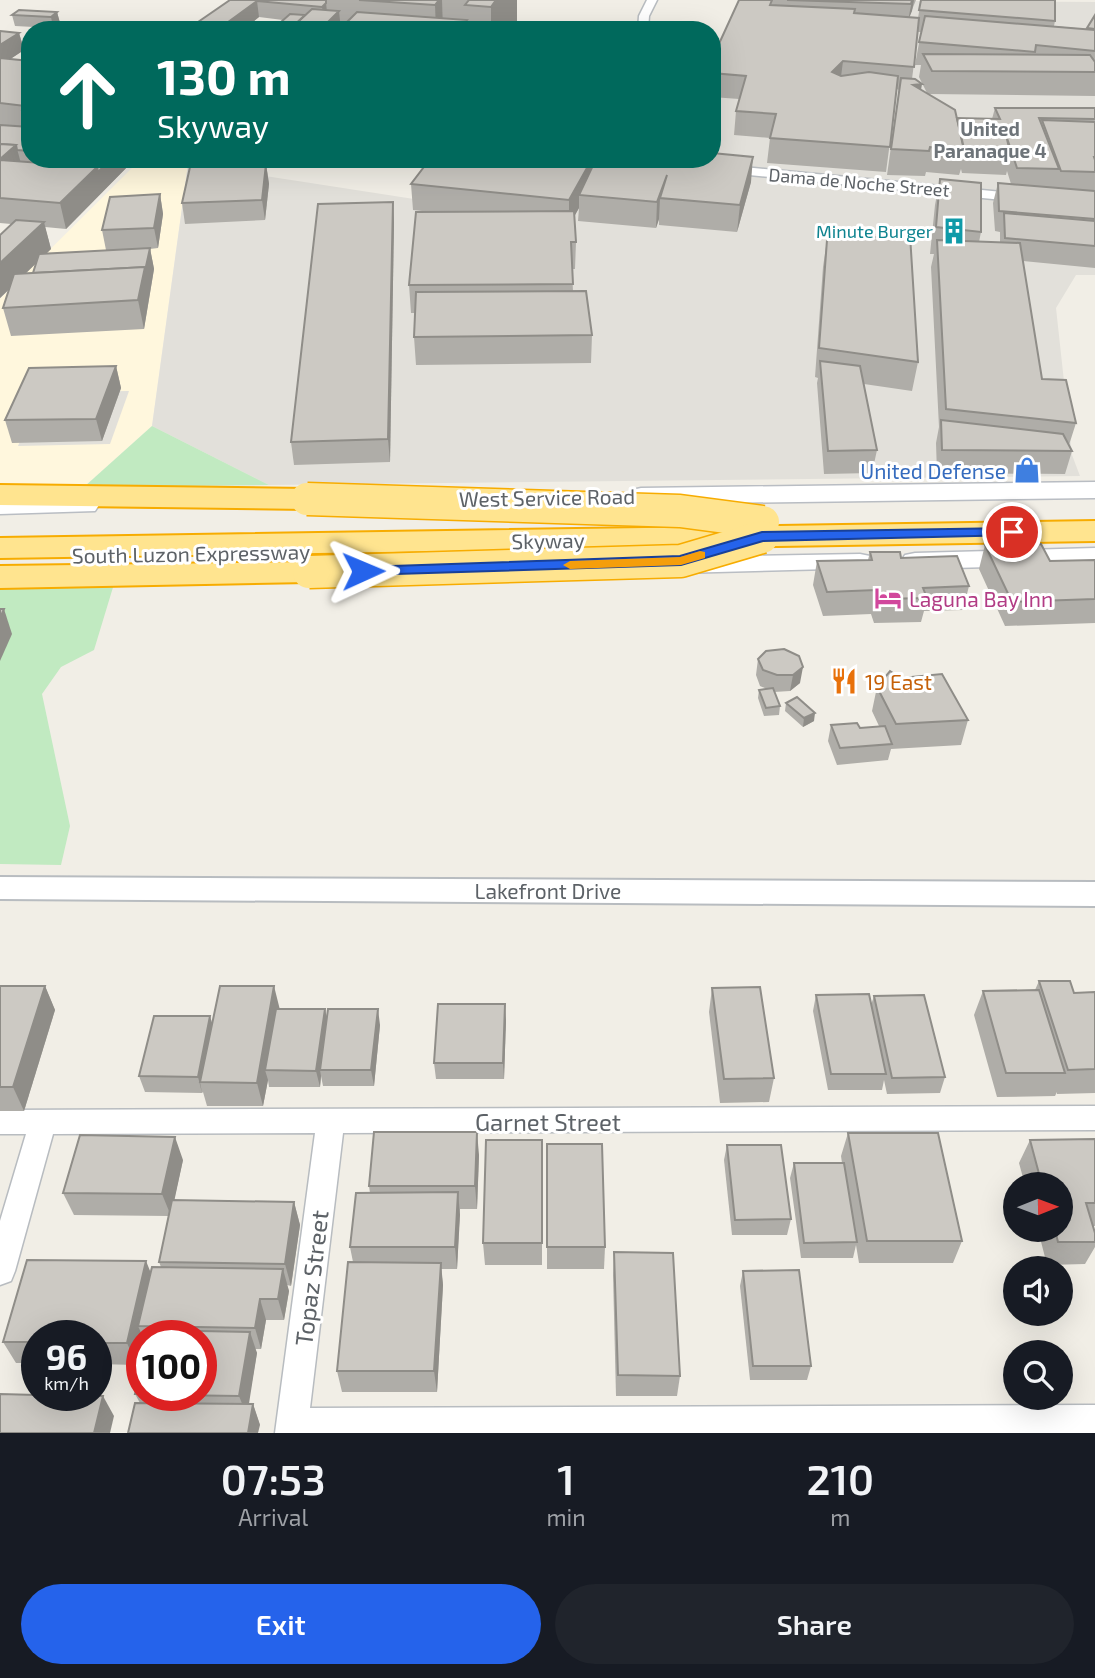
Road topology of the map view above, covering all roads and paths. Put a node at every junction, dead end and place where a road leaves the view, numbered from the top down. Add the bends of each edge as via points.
1 (652, 0) edge
2 (644, 21) edge
3 (0, 43) edge
4 (21, 46) edge
5 (715, 168) edge
6 (1039, 199) edge
7 (1095, 490) edge
8 (0, 495) edge
9 (0, 506) edge
10 (1095, 511) edge
11 (1095, 517) edge
12 (0, 522) edge
13 (763, 529) junction
14 (1095, 531) edge
15 (0, 534) edge
16 (1095, 539) edge
17 (0, 548) edge
18 (0, 556) edge
19 (1095, 556) edge
20 (0, 569) edge
21 (0, 577) edge
22 (0, 888) edge
23 (1095, 894) edge
24 (1095, 1118) edge
25 (0, 1122) edge
26 (43, 1122) junction
27 (330, 1123) junction
28 (0, 1271) edge
29 (1095, 1420) edge
30 (292, 1429) edge

1 - 2 street
3 - 4 street
5 - 6 street, Dama de Noche Street
7 - 9 main road, West Service Road
8 - 13 highway, bridge via 422,501 680,512
10 - 12 highway, South Luzon Expressway
11 - 13 highway, Skyway
13 - 14 highway, Skyway
13 - 15 highway, Skyway, bridge
13 - 17 highway, Skyway, bridge
13 - 21 highway, bridge via 681,561
16 - 18 highway, South Luzon Expressway
19 - 20 main road via 730,565
22 - 23 street, Lakefront Drive
24 - 27 street, Garnet Street
25 - 26 street, Garnet Street
26 - 27 street, Garnet Street
26 - 28 street
27 - 30 street, Topaz Street
29 - 30 street

